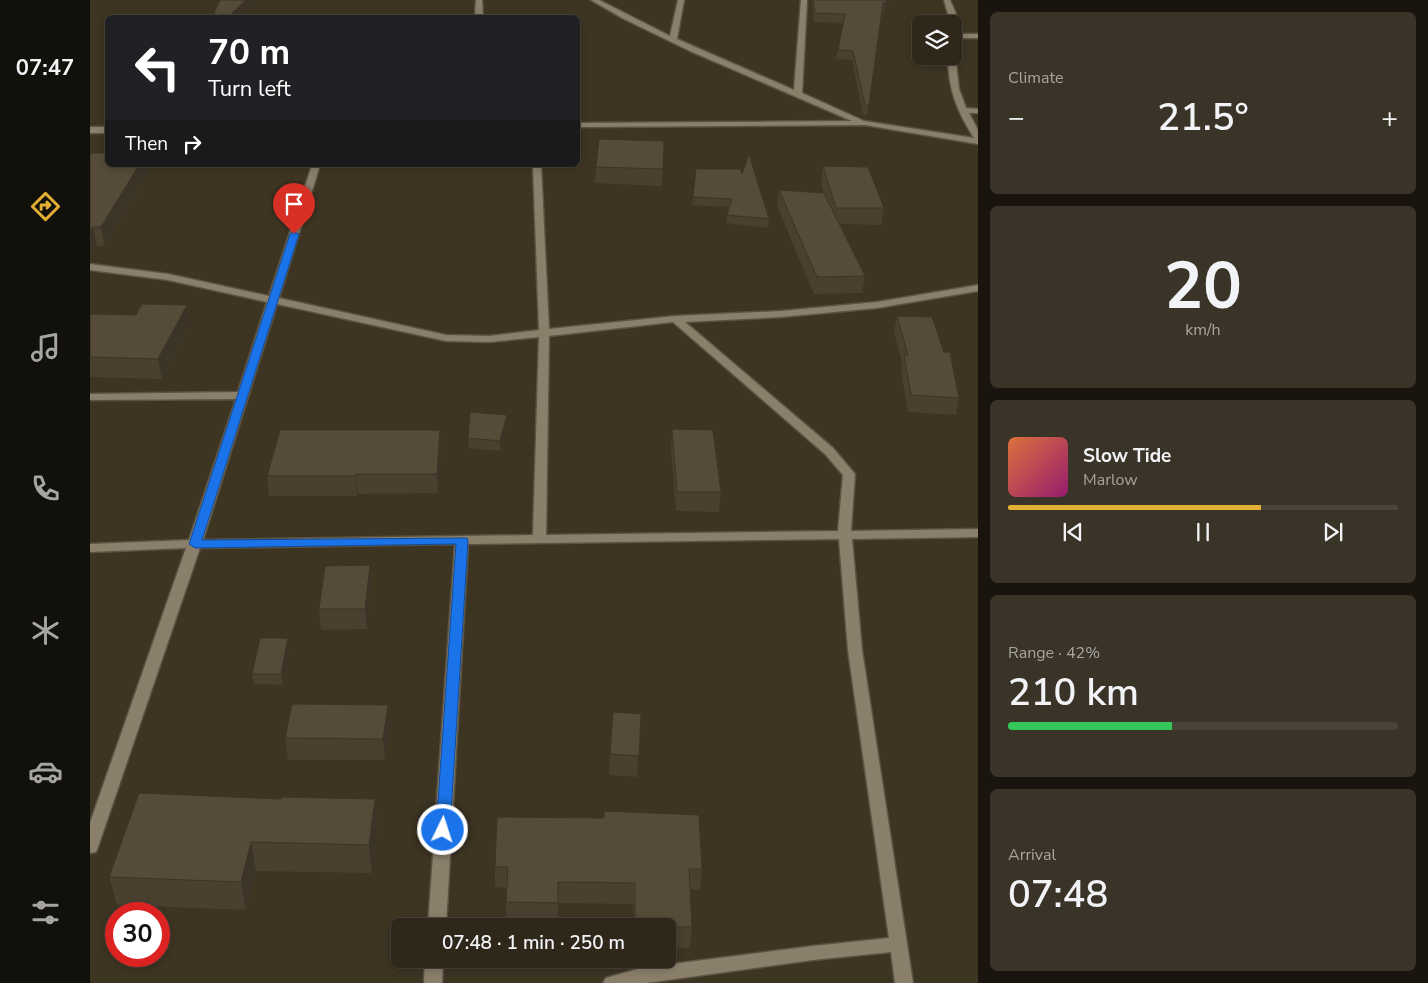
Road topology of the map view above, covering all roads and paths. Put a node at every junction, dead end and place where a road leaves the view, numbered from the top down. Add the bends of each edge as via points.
1 (479, 0) edge
2 (594, 0) edge
3 (681, 0) edge
4 (804, 0) edge
5 (947, 0) edge
6 (479, 15) edge
7 (952, 15) edge
8 (962, 36) edge
9 (978, 36) edge
10 (673, 39) junction
11 (952, 65) edge
12 (798, 94) junction
13 (962, 111) junction
14 (978, 111) edge
15 (865, 123) junction
16 (580, 125) edge
17 (90, 130) edge
18 (105, 130) edge
19 (978, 137) edge
20 (978, 141) edge
21 (315, 167) edge
22 (536, 167) edge
23 (90, 266) edge
24 (978, 288) edge
25 (273, 301) junction
26 (676, 318) junction
27 (544, 333) junction
28 (243, 395) junction
29 (90, 397) edge
30 (978, 534) edge
31 (845, 536) junction
32 (538, 540) junction
33 (462, 541) junction
34 (195, 544) junction
35 (90, 548) edge
36 (90, 847) edge
37 (438, 918) edge
38 (899, 944) junction
39 (434, 968) edge
40 (433, 983) edge
41 (612, 983) edge
42 (904, 983) edge

1 - 6 street
2 - 10 street
3 - 10 street
4 - 12 street
5 - 7 street
8 - 9 street
10 - 12 street
11 - 13 street
12 - 15 street
13 - 14 street
13 - 19 street
15 - 16 street
15 - 20 street
17 - 18 street
21 - 25 street
22 - 27 street
23 - 25 street via 168,277
24 - 26 street via 877,305 781,314
25 - 27 street via 446,338 489,339
25 - 28 street
26 - 27 street
26 - 31 street via 829,451 849,474
27 - 32 street
28 - 29 street
28 - 34 street
30 - 31 street
31 - 32 street
31 - 38 street via 854,652
32 - 33 street
33 - 34 street
33 - 37 street
34 - 35 street
34 - 36 street
38 - 41 street via 641,976
38 - 42 street
39 - 40 street

